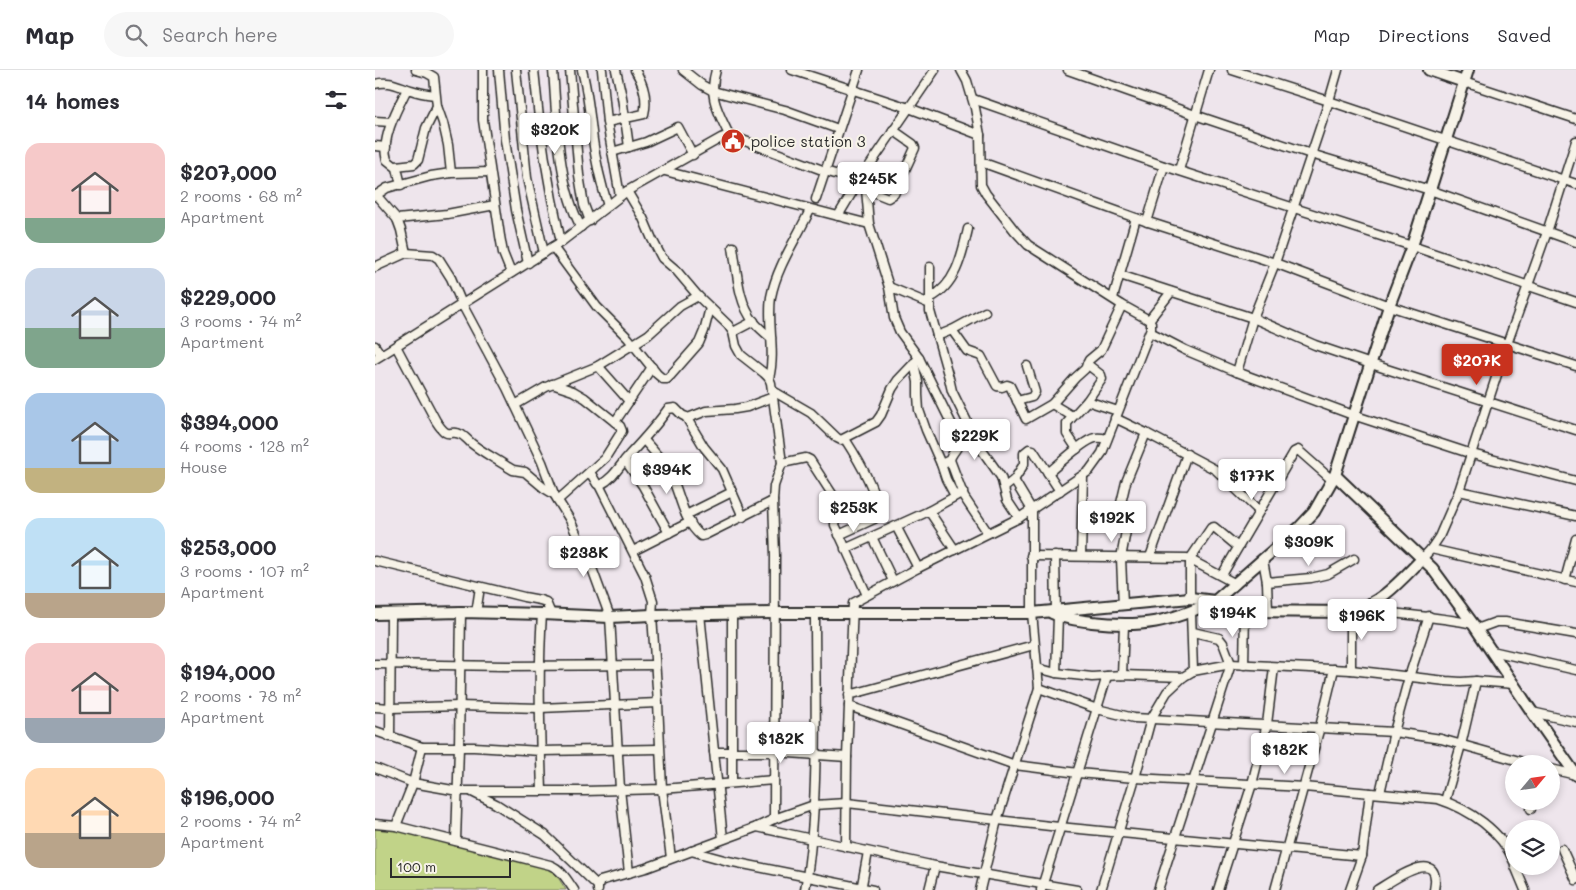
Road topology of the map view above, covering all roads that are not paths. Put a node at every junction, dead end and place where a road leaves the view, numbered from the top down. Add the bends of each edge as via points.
1 (416, 70) edge
2 (483, 70) edge
3 (499, 70) edge
4 (516, 70) edge
5 (534, 70) edge
6 (570, 70) edge
7 (582, 70) edge
8 (602, 70) edge
9 (616, 70) edge
10 (635, 70) edge
11 (683, 70) edge
12 (716, 70) edge
13 (793, 70) edge
14 (859, 70) edge
15 (935, 70) edge
16 (961, 70) edge
17 (1068, 70) edge
18 (1209, 70) edge
19 (1233, 70) edge
20 (1338, 70) edge
21 (1429, 70) edge
22 (1468, 70) edge
23 (553, 71) edge
24 (1077, 71) edge
25 (1464, 82) junction
26 (375, 84) edge
27 (603, 88) junction
28 (407, 89) junction
29 (587, 90) junction
30 (853, 90) junction
31 (713, 91) junction
32 (435, 95) junction
33 (973, 99) junction
34 (1329, 101) junction
35 (437, 106) junction
36 (909, 108) junction
37 (1195, 116) junction
38 (625, 117) junction
39 (1576, 119) edge
40 (375, 121) edge
41 (391, 122) junction
42 (607, 122) junction
43 (838, 129) junction
44 (893, 130) junction
45 (729, 135) junction
46 (980, 136) junction
47 (1446, 140) junction
48 (1576, 141) edge
49 (375, 146) edge
50 (386, 146) junction
51 (629, 147) junction
52 (612, 152) junction
53 (1311, 154) junction
54 (693, 155) junction
55 (981, 162) junction
56 (396, 166) junction
57 (1164, 166) junction
58 (1179, 170) junction
59 (665, 171) junction
60 (825, 171) junction
61 (490, 172) junction
62 (451, 173) junction
63 (1563, 180) junction
64 (858, 183) junction
65 (1576, 184) edge
66 (401, 185) junction
67 (866, 189) junction
68 (1430, 190) junction
69 (624, 193) junction
70 (376, 198) edge
71 (816, 199) dead end
72 (495, 205) junction
73 (608, 206) junction
74 (1293, 208) junction
75 (810, 210) junction
76 (838, 216) junction
77 (1136, 218) junction
78 (397, 219) junction
79 (590, 221) junction
80 (1147, 222) junction
81 (869, 224) junction
82 (581, 227) junction
83 (967, 229) dead end
84 (1547, 232) junction
85 (561, 242) junction
86 (1576, 242) edge
87 (1412, 246) junction
88 (553, 247) junction
89 (733, 247) dead end
90 (405, 253) junction
91 (543, 253) junction
92 (528, 263) junction
93 (1275, 263) junction
94 (929, 267) dead end
95 (375, 268) edge
96 (511, 273) junction
97 (1120, 275) junction
98 (1527, 286) junction
99 (889, 287) junction
100 (1171, 292) junction
101 (698, 296) junction
102 (1113, 298) junction
103 (930, 301) junction
104 (1576, 302) edge
105 (462, 304) junction
106 (1122, 305) junction
107 (1389, 306) junction
108 (710, 308) junction
109 (985, 312) dead end
110 (1253, 318) junction
111 (1149, 320) junction
112 (754, 321) junction
113 (952, 330) junction
114 (733, 332) junction
115 (1150, 332) junction
116 (937, 336) junction
117 (771, 338) junction
118 (633, 344) junction
119 (1507, 344) junction
120 (375, 346) edge
121 (396, 346) junction
122 (378, 357) edge
123 (916, 361) junction
124 (1087, 364) junction
125 (1371, 364) junction
126 (598, 366) junction
127 (1027, 366) dead end
128 (1576, 366) edge
129 (651, 367) junction
130 (1237, 372) junction
131 (769, 378) junction
132 (551, 384) junction
133 (952, 391) junction
134 (773, 394) junction
135 (939, 398) junction
136 (629, 401) junction
137 (1017, 401) junction
138 (1087, 402) junction
139 (1488, 402) junction
140 (1051, 404) junction
141 (515, 405) junction
142 (1116, 414) junction
143 (1353, 415) junction
144 (1072, 416) junction
145 (686, 418) junction
146 (615, 422) junction
147 (1576, 430) edge
148 (1146, 433) junction
149 (845, 439) junction
150 (1107, 439) junction
151 (644, 440) junction
152 (1077, 449) junction
153 (1187, 454) junction
154 (1472, 454) junction
155 (625, 460) junction
156 (950, 460) junction
157 (782, 463) junction
158 (941, 464) junction
159 (590, 472) junction
160 (1048, 473) junction
161 (1083, 476) junction
162 (1333, 477) junction
163 (1015, 480) junction
164 (1576, 481) edge
165 (599, 485) junction
166 (1005, 486) junction
167 (1059, 491) junction
168 (1459, 491) junction
169 (732, 492) junction
170 (959, 494) junction
171 (556, 497) junction
172 (773, 501) junction
173 (1032, 510) junction
174 (929, 511) junction
175 (1259, 511) junction
176 (1576, 516) edge
177 (743, 517) junction
178 (1019, 518) junction
179 (688, 519) junction
180 (864, 525) junction
181 (896, 526) junction
182 (669, 533) junction
183 (988, 533) junction
184 (839, 535) junction
185 (871, 538) junction
186 (1576, 541) edge
187 (1238, 547) junction
188 (845, 549) junction
189 (1431, 549) junction
190 (955, 550) junction
191 (633, 551) junction
192 (1031, 556) junction
193 (1055, 556) junction
194 (1081, 556) junction
195 (1121, 558) junction
196 (1150, 558) junction
197 (1190, 559) junction
198 (1422, 559) junction
199 (1263, 560) junction
200 (1354, 560) dead end
201 (375, 561) edge
202 (917, 568) junction
203 (1222, 575) junction
204 (1565, 580) junction
205 (893, 581) junction
206 (1267, 582) junction
207 (1576, 582) edge
208 (1236, 584) junction
209 (480, 586) junction
210 (867, 595) junction
211 (1190, 598) junction
212 (1215, 601) junction
213 (1123, 605) junction
214 (1362, 609) junction
215 (1245, 611) junction
216 (461, 612) junction
217 (1191, 612) junction
218 (1268, 612) junction
219 (1351, 612) junction
220 (477, 613) junction
221 (775, 613) junction
222 (815, 613) junction
223 (853, 613) junction
224 (1032, 613) junction
225 (1054, 613) junction
226 (375, 614) edge
227 (391, 614) junction
228 (546, 614) junction
229 (700, 614) junction
230 (732, 614) junction
231 (651, 615) junction
232 (1429, 616) junction
233 (610, 617) junction
234 (1124, 625) junction
235 (1475, 626) junction
236 (1193, 632) junction
237 (1576, 634) edge
238 (1035, 645) junction
239 (1492, 651) junction
240 (375, 664) edge
241 (391, 664) junction
242 (1231, 664) junction
243 (459, 665) junction
244 (613, 665) junction
245 (655, 665) junction
246 (1244, 665) junction
247 (541, 666) junction
248 (1274, 667) junction
249 (1037, 668) junction
250 (1334, 670) junction
251 (1351, 670) junction
252 (1576, 670) edge
253 (1193, 671) junction
254 (1056, 673) junction
255 (1121, 675) junction
256 (1107, 676) junction
257 (1183, 677) junction
258 (1409, 677) junction
259 (1476, 681) junction
260 (1514, 684) junction
261 (1039, 688) junction
262 (849, 695) junction
263 (658, 703) junction
264 (459, 706) junction
265 (615, 706) junction
266 (849, 706) junction
267 (375, 707) edge
268 (391, 708) junction
269 (540, 708) junction
270 (1097, 709) junction
271 (1532, 712) junction
272 (1151, 719) junction
273 (1211, 722) junction
274 (1576, 722) edge
275 (1267, 724) junction
276 (1320, 727) junction
277 (375, 731) edge
278 (1394, 732) junction
279 (390, 737) junction
280 (1461, 745) junction
281 (422, 747) junction
282 (459, 747) junction
283 (659, 749) junction
284 (541, 750) junction
285 (618, 750) junction
286 (733, 751) junction
287 (714, 752) junction
288 (774, 752) junction
289 (815, 755) junction
290 (847, 757) junction
291 (1505, 757) edge
292 (1015, 765) junction
293 (375, 768) edge
294 (1560, 771) edge
295 (1078, 773) junction
296 (1576, 775) edge
297 (1135, 778) junction
298 (774, 780) junction
299 (1193, 780) junction
300 (732, 782) junction
301 (413, 783) junction
302 (717, 783) junction
303 (1252, 784) junction
304 (1304, 787) junction
305 (620, 789) junction
306 (662, 789) junction
307 (458, 791) junction
308 (470, 791) junction
309 (542, 791) junction
310 (1370, 793) junction
311 (1380, 793) junction
312 (1445, 801) junction
313 (847, 803) junction
314 (814, 805) junction
315 (774, 819) junction
316 (997, 820) junction
317 (375, 824) edge
318 (396, 826) junction
319 (757, 827) junction
320 (1059, 827) junction
321 (1119, 833) junction
322 (1176, 838) junction
323 (723, 839) junction
324 (812, 840) junction
325 (456, 841) junction
326 (1233, 844) junction
327 (846, 847) junction
328 (1505, 847) edge
329 (1287, 849) junction
330 (1562, 849) dead end
331 (691, 851) junction
332 (868, 852) junction
333 (1362, 856) junction
334 (671, 858) junction
335 (935, 866) junction
336 (629, 873) junction
337 (984, 875) junction
338 (1519, 875) edge
339 (807, 876) junction
340 (1576, 880) edge
341 (1042, 887) edge
342 (598, 888) edge
343 (861, 888) edge
344 (574, 890) edge
345 (805, 890) edge
346 (873, 890) edge
347 (929, 890) edge
348 (980, 890) edge
349 (1077, 890) edge
350 (1101, 890) edge
351 (1158, 890) edge
352 (1218, 890) edge
353 (1275, 890) edge
354 (1351, 890) edge
355 (1377, 890) edge
356 (1434, 890) edge
357 (1525, 890) edge

1 - 32 street via 434,77
2 - 61 street via 483,120
3 - 92 street via 505,140
4 - 91 street via 527,178
5 - 85 street via 544,160
6 - 23 street
6 - 79 street via 579,175
7 - 29 street
8 - 27 street
9 - 38 street
10 - 38 street via 643,86 645,111 641,115
11 - 31 street
12 - 31 street
13 - 30 street
14 - 30 street
15 - 36 street
16 - 33 street
17 - 24 street
18 - 37 street
19 - 34 street
20 - 34 street
21 - 25 street
22 - 25 street
23 - 82 street via 562,164 571,205
24 - 37 street
25 - 39 street
25 - 47 street
26 - 28 street via 386,82
27 - 29 street
27 - 42 street
28 - 32 street
28 - 41 street
29 - 73 street via 599,177
30 - 36 street
30 - 43 street
31 - 43 street via 785,110
31 - 45 street
32 - 35 street
33 - 46 street
33 - 57 street
34 - 47 street
34 - 53 street
35 - 56 street via 418,160 414,164
35 - 62 street via 446,136
36 - 44 street
36 - 46 street
37 - 53 street
37 - 58 street
38 - 42 street
38 - 51 street
40 - 41 street
41 - 50 street
42 - 52 street
43 - 60 street
44 - 64 street
44 - 67 street via 915,148 891,197
45 - 54 street
45 - 60 street
46 - 55 street
47 - 63 street
47 - 68 street
48 - 63 street
49 - 50 street
50 - 56 street via 387,160
51 - 52 street
51 - 54 street via 678,127
52 - 69 street
53 - 68 street
53 - 74 street
54 - 59 street
55 - 77 street
55 - 102 street via 983,190 1022,239
56 - 66 street
57 - 58 street
57 - 80 street
58 - 74 street
59 - 69 street
59 - 75 street
60 - 64 street
60 - 71 street
61 - 62 street
61 - 72 street
62 - 66 street
63 - 65 street
63 - 84 street
64 - 67 street
64 - 76 street
66 - 70 street via 387,188
67 - 81 street
68 - 84 street
68 - 87 street
69 - 73 street
69 - 101 street via 643,218 662,258
70 - 78 street
72 - 78 street
72 - 96 street via 503,253
73 - 79 street
74 - 87 street
74 - 93 street
75 - 76 street
75 - 117 street via 774,288
76 - 81 street
77 - 80 street
77 - 97 street
78 - 90 street
79 - 82 street
80 - 93 street
81 - 99 street
82 - 85 street
83 - 103 street via 952,278
84 - 86 street
84 - 98 street
85 - 88 street
87 - 98 street
87 - 107 street
88 - 91 street
88 - 118 street via 597,307
89 - 112 street via 741,292
90 - 95 street
90 - 105 street via 437,256
91 - 92 street
92 - 96 street
93 - 107 street
93 - 110 street
94 - 103 street
96 - 105 street
97 - 100 street
97 - 102 street
98 - 104 street
98 - 119 street
99 - 103 street
99 - 123 street via 896,324
100 - 110 street
100 - 111 street
101 - 108 street
101 - 118 street via 680,306 655,330
102 - 106 street
103 - 116 street
105 - 121 street
105 - 141 street
106 - 111 street
106 - 124 street via 1102,348
107 - 119 street
107 - 125 street
108 - 114 street
108 - 129 street via 699,343 667,379
109 - 113 street
110 - 125 street via 1315,345
110 - 130 street
111 - 115 street
112 - 114 street
112 - 117 street
113 - 116 street
113 - 137 street via 967,351 981,356 997,386 1010,386
114 - 131 street via 741,355
115 - 130 street
115 - 142 street
116 - 133 street
117 - 131 street
118 - 126 street
118 - 129 street
119 - 128 street
119 - 139 street
120 - 122 street
121 - 122 street
121 - 171 street via 442,431 463,435 513,470 525,472
123 - 135 street
123 - 149 street via 895,385 876,422
123 - 158 street via 919,410
124 - 138 street via 1102,377
124 - 140 street
125 - 139 street
125 - 143 street
126 - 132 street
126 - 136 street
127 - 137 street via 1035,392 1032,397
129 - 136 street
130 - 143 street
131 - 134 street
132 - 141 street
132 - 146 street via 585,398
133 - 135 street
133 - 166 street via 979,446
134 - 145 street via 747,407 706,411
134 - 149 street via 811,412 837,438
134 - 157 street
135 - 156 street via 959,441
136 - 146 street
137 - 140 street via 1026,419
138 - 142 street
138 - 144 street
139 - 147 street
139 - 154 street
140 - 144 street
141 - 171 street
142 - 148 street
142 - 150 street
143 - 154 street
143 - 162 street
144 - 152 street via 1067,423 1067,432
145 - 151 street via 675,408 668,409
145 - 169 street via 722,469
146 - 159 street via 622,431 610,451
148 - 153 street
148 - 195 street via 1119,506 1117,522 1125,526 1126,531
149 - 180 street via 877,503 877,517
150 - 152 street via 1093,438
150 - 161 street via 1098,461
151 - 155 street
151 - 179 street via 669,472
152 - 160 street
153 - 175 street via 1216,470
153 - 196 street
154 - 164 street
154 - 168 street
155 - 165 street via 615,474
155 - 182 street
156 - 158 street
156 - 170 street
157 - 172 street
157 - 184 street via 810,460 845,514 835,522
158 - 170 street via 946,479
159 - 165 street
159 - 171 street
160 - 163 street via 1033,450 1029,449 1025,451 1024,464
160 - 167 street
161 - 167 street
161 - 194 street
162 - 175 street via 1296,450
162 - 198 street
162 - 199 street via 1314,512
163 - 166 street
163 - 173 street
165 - 191 street
166 - 178 street via 1007,500
167 - 173 street
168 - 176 street
168 - 189 street
169 - 177 street
169 - 179 street
170 - 174 street
170 - 183 street
171 - 233 street via 593,571
172 - 177 street
172 - 221 street
173 - 178 street
173 - 192 street
174 - 181 street
174 - 190 street
175 - 187 street
177 - 179 street via 701,536
178 - 183 street
179 - 182 street
180 - 184 street
180 - 185 street
181 - 185 street
181 - 202 street
182 - 191 street
183 - 190 street
184 - 188 street
185 - 188 street
185 - 205 street
186 - 204 street
187 - 197 street via 1213,527
187 - 203 street
188 - 210 street
189 - 198 street
189 - 204 street
190 - 202 street
191 - 231 street via 650,590 653,601
192 - 193 street
192 - 224 street
193 - 194 street
193 - 225 street
194 - 195 street
195 - 196 street
195 - 213 street
196 - 197 street
197 - 203 street
197 - 211 street
198 - 214 street via 1380,599
198 - 235 street
199 - 206 street
199 - 208 street
200 - 206 street via 1328,574
201 - 209 street
202 - 205 street
203 - 208 street
204 - 207 street
205 - 210 street
206 - 218 street
208 - 212 street
209 - 220 street
209 - 228 street via 547,602
210 - 223 street via 853,603
211 - 212 street
211 - 213 street
212 - 215 street
212 - 217 street
213 - 225 street
214 - 219 street
214 - 232 street
215 - 218 street
215 - 246 street
216 - 220 street
216 - 227 street
216 - 243 street
217 - 234 street via 1165,620
217 - 236 street
218 - 219 street
219 - 251 street
220 - 228 street
221 - 222 street
221 - 230 street
221 - 288 street
222 - 223 street
222 - 289 street
223 - 224 street
223 - 262 street
224 - 225 street
224 - 238 street
225 - 234 street via 1085,621
225 - 254 street
226 - 227 street
227 - 241 street
228 - 233 street
228 - 247 street
229 - 230 street
229 - 231 street
229 - 287 street
230 - 286 street
231 - 233 street
231 - 245 street
232 - 235 street
232 - 258 street
233 - 244 street
234 - 255 street
235 - 237 street via 1505,622
235 - 239 street
236 - 242 street via 1219,638
236 - 253 street
238 - 249 street
238 - 262 street
239 - 252 street
239 - 260 street
240 - 241 street
241 - 243 street
241 - 268 street
242 - 246 street
242 - 253 street
242 - 273 street
243 - 247 street
243 - 264 street
244 - 245 street
244 - 247 street
244 - 265 street
245 - 263 street
246 - 248 street
247 - 269 street
248 - 250 street
248 - 275 street
249 - 254 street
249 - 261 street
250 - 251 street
250 - 276 street
251 - 258 street
253 - 257 street
254 - 256 street
255 - 256 street
255 - 257 street
256 - 270 street
257 - 272 street via 1167,692
258 - 259 street
258 - 278 street
259 - 260 street
259 - 280 street
260 - 271 street
261 - 270 street
261 - 292 street
262 - 266 street
263 - 265 street
263 - 283 street
264 - 268 street
264 - 269 street
264 - 282 street
265 - 269 street
265 - 285 street
266 - 290 street
266 - 292 street
267 - 268 street
268 - 279 street
269 - 284 street
270 - 272 street
270 - 295 street
271 - 274 street
271 - 296 street
272 - 273 street
272 - 297 street
273 - 275 street
273 - 299 street
275 - 276 street
275 - 303 street
276 - 278 street
276 - 304 street
277 - 279 street
278 - 280 street
278 - 311 street
279 - 281 street
280 - 291 street
280 - 312 street
281 - 282 street
281 - 301 street
282 - 284 street
282 - 307 street
283 - 285 street
283 - 306 street
284 - 285 street
284 - 309 street
285 - 305 street
286 - 287 street
286 - 288 street
286 - 300 street
287 - 302 street
288 - 289 street
288 - 298 street
289 - 290 street
289 - 314 street
290 - 313 street
292 - 295 street
292 - 316 street
293 - 301 street
294 - 296 street
295 - 297 street
295 - 320 street
297 - 299 street
297 - 321 street
298 - 300 street
298 - 315 street
299 - 303 street
299 - 322 street
300 - 302 street
301 - 307 street
301 - 318 street
302 - 306 street
302 - 323 street
303 - 304 street
303 - 326 street
304 - 310 street
304 - 329 street
305 - 306 street
305 - 309 street
305 - 336 street
306 - 334 street
307 - 308 street
307 - 325 street
308 - 309 street
308 - 342 street via 545,835
310 - 311 street
310 - 333 street
311 - 312 street
312 - 328 street via 1491,829
313 - 314 street
313 - 316 street
313 - 327 street
314 - 315 street
314 - 324 street
315 - 319 street
316 - 320 street
316 - 337 street
317 - 318 street
318 - 325 street
319 - 323 street
319 - 324 street
320 - 321 street
320 - 341 street
321 - 322 street
321 - 350 street
322 - 326 street
322 - 351 street
323 - 331 street
324 - 327 street
324 - 339 street
325 - 344 street via 550,864 562,872
326 - 329 street
326 - 352 street
327 - 332 street
329 - 333 street
329 - 353 street
330 - 340 street
331 - 334 street
331 - 339 street
332 - 335 street
332 - 343 street
333 - 354 street
334 - 336 street
335 - 337 street
335 - 347 street
336 - 342 street via 600,881
337 - 341 street
337 - 348 street
338 - 357 street
339 - 343 street
339 - 345 street
341 - 349 street
343 - 346 street
355 - 356 street via 1423,866 1434,872

